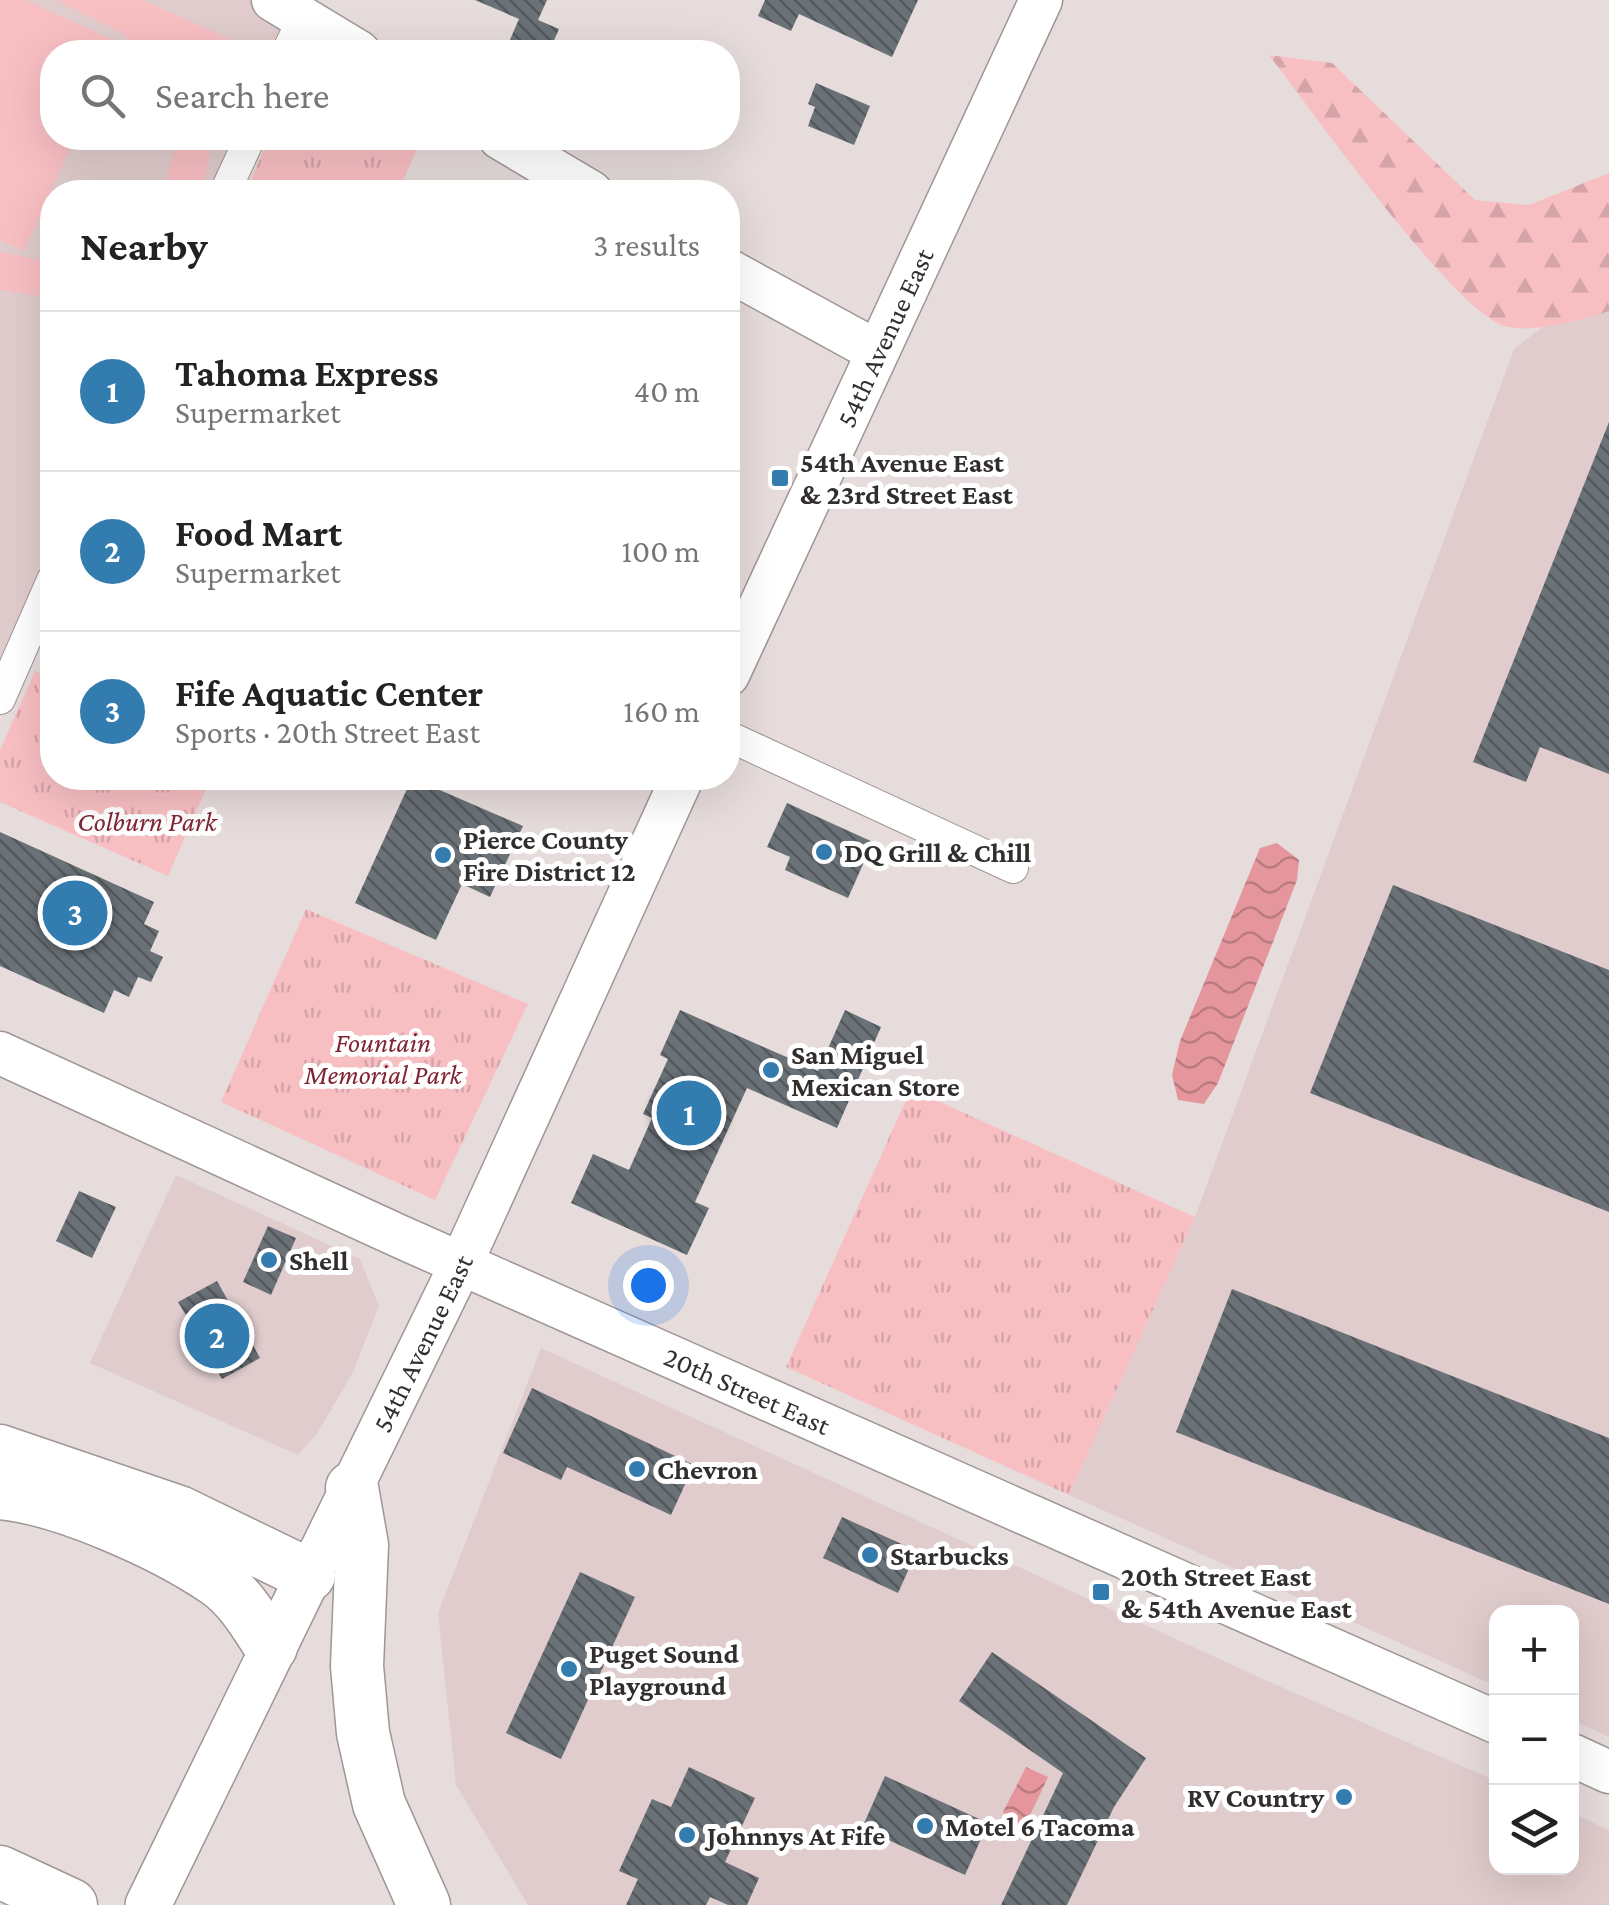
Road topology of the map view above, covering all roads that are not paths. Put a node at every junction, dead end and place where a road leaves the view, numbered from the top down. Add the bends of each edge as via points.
1 (1041, 0) edge
2 (288, 23) edge
3 (330, 40) edge
4 (244, 150) edge
5 (520, 150) edge
6 (231, 180) edge
7 (571, 180) edge
8 (740, 277) edge
9 (876, 352) junction
10 (40, 607) edge
11 (740, 648) edge
12 (0, 699) edge
13 (740, 742) edge
14 (677, 790) edge
15 (1013, 868) dead end
16 (0, 1053) edge
17 (461, 1264) junction
18 (0, 1451) edge
19 (352, 1488) junction
20 (0, 1492) edge
21 (309, 1575) junction
22 (270, 1646) junction
23 (1489, 1719) edge
24 (1579, 1758) edge
25 (1609, 1772) edge
26 (0, 1872) edge
27 (156, 1887) edge
28 (71, 1905) edge
29 (424, 1905) edge

1 - 9 main road, 54th Avenue East
2 - 3 main road
4 - 6 street
5 - 7 main road
8 - 9 main road
9 - 11 main road, 54th Avenue East
10 - 12 street
13 - 15 street
14 - 17 main road, 54th Avenue East
16 - 17 main road, 20th Street East
17 - 19 main road, 54th Avenue East
17 - 23 main road, 20th Street East
18 - 21 highway via 179,1512
19 - 21 main road, 54th Avenue East
19 - 29 highway via 362,1545 356,1666 364,1733 379,1804
20 - 22 highway via 72,1508 218,1581
21 - 22 main road, 54th Avenue East
22 - 27 main road, 54th Avenue East
24 - 25 main road
26 - 28 highway

